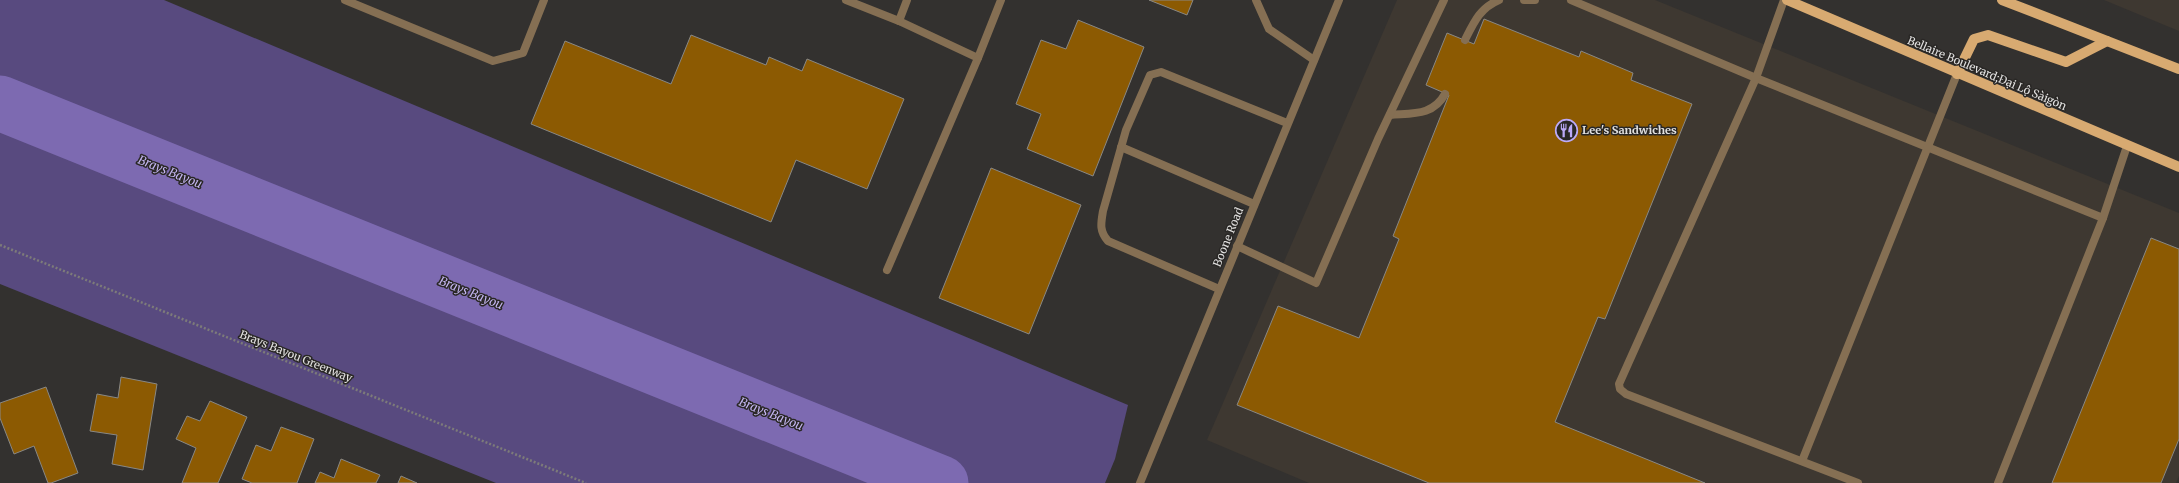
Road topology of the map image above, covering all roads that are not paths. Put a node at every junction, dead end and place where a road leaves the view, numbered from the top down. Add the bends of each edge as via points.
1 (345, 0) edge
2 (544, 0) edge
3 (846, 0) edge
4 (907, 0) edge
5 (1001, 0) edge
6 (1256, 0) edge
7 (1339, 0) edge
8 (1444, 0) edge
9 (1499, 0) edge
10 (1524, 0) edge
11 (1535, 0) edge
12 (1571, 0) edge
13 (1785, 0) edge
14 (2002, 0) edge
15 (899, 21) junction
16 (1465, 40) dead end
17 (2107, 41) junction
18 (978, 58) junction
19 (1314, 60) junction
20 (2179, 69) edge
21 (1957, 74) junction
22 (1756, 78) junction
23 (1445, 94) dead end
24 (1390, 114) junction
25 (1287, 123) junction
26 (2127, 146) junction
27 (1121, 147) junction
28 (1928, 147) junction
29 (2179, 168) edge
30 (1254, 204) junction
31 (2103, 218) junction
32 (1237, 246) junction
33 (887, 270) dead end
34 (1219, 289) junction
35 (1802, 461) junction
36 (1140, 483) edge
37 (1858, 483) edge
38 (1998, 483) edge

1 - 2 street via 493,61 522,52
3 - 15 street
4 - 15 street
5 - 18 street
6 - 19 street via 1269,29
7 - 19 street, Boone Road
8 - 24 street
9 - 16 street via 1478,14
10 - 11 street
12 - 22 street
13 - 21 main road, Bellaire Boulevard;Đại Lộ Sàigòn
13 - 22 street
14 - 17 main road
15 - 18 street
17 - 20 main road
17 - 21 main road via 2066,62 1988,35 1974,39
18 - 33 street
19 - 25 street, Boone Road
21 - 26 main road, Bellaire Boulevard;Đại Lộ Sàigòn
21 - 28 street
22 - 28 street
22 - 35 street via 1622,376 1620,389 1626,394
23 - 24 street via 1440,103 1426,112
24 - 32 street via 1316,283
25 - 27 street via 1161,72 1150,75
25 - 30 street, Boone Road
26 - 29 main road, Bellaire Boulevard;Đại Lộ Sàigòn
26 - 31 street
27 - 30 street
27 - 34 street via 1103,210 1100,224 1102,234 1108,241
28 - 31 street
28 - 35 street
30 - 32 street, Boone Road
31 - 38 street
32 - 34 street, Boone Road
34 - 36 street, Boone Road
35 - 37 street

